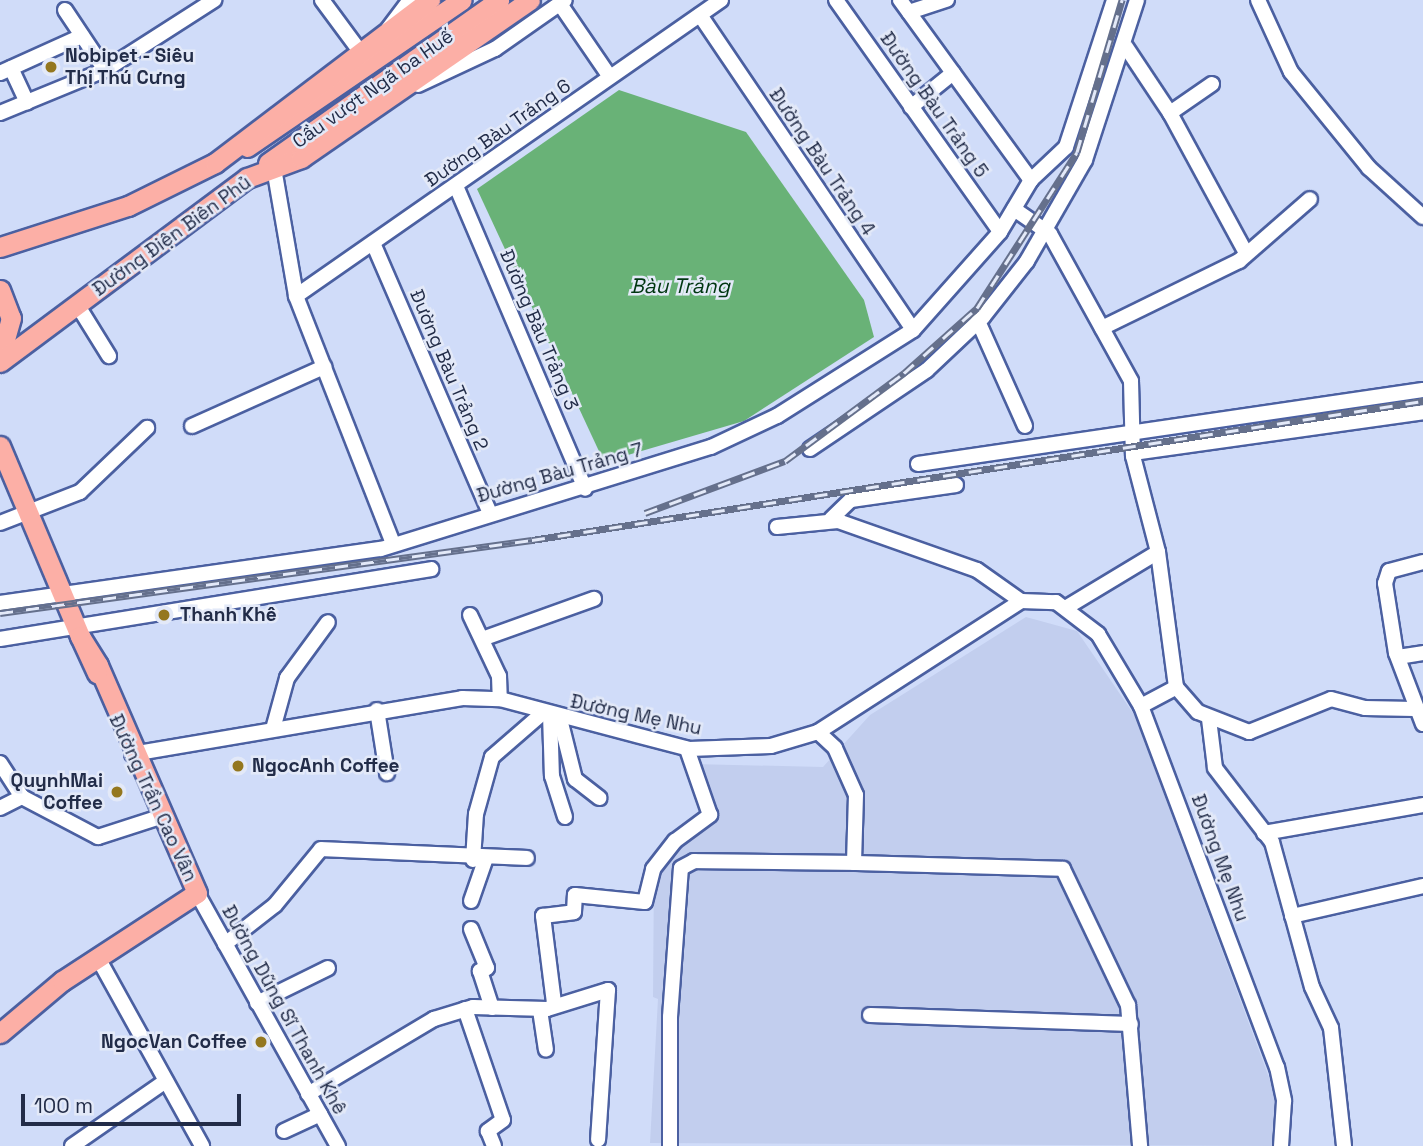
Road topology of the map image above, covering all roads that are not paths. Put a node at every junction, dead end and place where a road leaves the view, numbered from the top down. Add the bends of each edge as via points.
1 (214, 0) edge
2 (322, 0) edge
3 (410, 0) edge
4 (430, 0) edge
5 (462, 0) edge
6 (499, 0) edge
7 (530, 0) edge
8 (721, 0) edge
9 (836, 0) edge
10 (947, 0) edge
11 (1114, 0) edge
12 (1137, 0) edge
13 (1258, 0) edge
14 (562, 2) edge
15 (905, 6) edge
16 (65, 10) dead end
17 (700, 15) junction
18 (387, 30) junction
19 (82, 36) junction
20 (1126, 47) junction
21 (359, 50) junction
22 (6, 70) edge
23 (105, 71) junction
24 (953, 73) junction
25 (610, 77) junction
26 (1212, 84) dead end
27 (385, 100) junction
28 (27, 103) junction
29 (911, 107) junction
30 (0, 113) edge
31 (1170, 113) junction
32 (215, 163) junction
33 (274, 168) junction
34 (247, 177) junction
35 (1031, 180) junction
36 (456, 186) junction
37 (1310, 199) dead end
38 (1014, 209) junction
39 (1423, 217) edge
40 (1000, 232) junction
41 (1047, 232) junction
42 (373, 243) junction
43 (0, 247) edge
44 (1242, 257) junction
45 (0, 290) edge
46 (296, 296) junction
47 (78, 306) junction
48 (978, 321) junction
49 (1102, 328) junction
50 (913, 330) junction
51 (109, 356) dead end
52 (0, 359) edge
53 (324, 367) junction
54 (1423, 390) edge
55 (1423, 412) edge
56 (192, 426) dead end
57 (1025, 426) dead end
58 (147, 428) dead end
59 (1132, 433) junction
60 (0, 446) edge
61 (810, 449) dead end
62 (1133, 453) junction
63 (918, 464) dead end
64 (957, 485) dead end
65 (585, 489) junction
66 (490, 513) junction
67 (29, 515) junction
68 (831, 519) junction
69 (0, 523) edge
70 (777, 527) dead end
71 (392, 541) junction
72 (1158, 552) junction
73 (1423, 562) edge
74 (431, 569) dead end
75 (62, 594) junction
76 (594, 598) dead end
77 (1021, 601) junction
78 (0, 603) edge
79 (1067, 607) junction
80 (470, 615) dead end
81 (328, 622) dead end
82 (78, 632) junction
83 (0, 639) edge
84 (482, 639) junction
85 (1423, 653) edge
86 (1398, 657) junction
87 (1176, 687) junction
88 (500, 699) junction
89 (1141, 706) junction
90 (1414, 709) junction
91 (377, 710) junction
92 (551, 715) junction
93 (1209, 719) junction
94 (1423, 724) edge
95 (273, 729) junction
96 (818, 732) junction
97 (687, 749) junction
98 (132, 754) junction
99 (0, 763) edge
100 (387, 773) dead end
101 (22, 797) junction
102 (599, 798) dead end
103 (1423, 805) edge
104 (0, 808) edge
105 (160, 817) junction
106 (565, 817) dead end
107 (1264, 833) junction
108 (527, 858) dead end
109 (480, 859) junction
110 (854, 863) junction
111 (1423, 886) edge
112 (197, 894) junction
113 (471, 901) dead end
114 (1292, 916) junction
115 (471, 929) dead end
116 (225, 944) junction
117 (98, 958) junction
118 (328, 968) dead end
119 (257, 1003) junction
120 (547, 1006) junction
121 (465, 1009) junction
122 (492, 1009) junction
123 (870, 1015) dead end
124 (1131, 1024) junction
125 (0, 1033) edge
126 (546, 1050) dead end
127 (166, 1081) junction
128 (308, 1094) junction
129 (320, 1114) junction
130 (284, 1131) dead end
131 (598, 1140) dead end
132 (72, 1146) edge
133 (202, 1146) edge
134 (338, 1146) edge
135 (494, 1146) edge
136 (670, 1146) edge
137 (1140, 1146) edge
138 (1281, 1146) edge
139 (1344, 1146) edge

1 - 23 street
2 - 21 street
3 - 18 street
4 - 18 main road, Cầu vượt Ngã ba Huế
5 - 32 main road, Cầu vượt Ngã ba Huế via 278,129
6 - 34 main road, Cầu vượt Ngã ba Huế
7 - 27 main road, Cầu vượt Ngã ba Huế
8 - 17 street, Đường Bàu Trảng 6
9 - 29 street, Đường Bàu Trảng 5
10 - 15 street
11 - 35 street, Đường Bàu Trảng 7 via 1066,148
12 - 20 street
13 - 39 street via 1292,72 1369,168
14 - 25 street
14 - 27 street via 495,50
15 - 24 street
16 - 19 street
17 - 25 street, Đường Bàu Trảng 6
17 - 50 street, Đường Bàu Trảng 4
18 - 21 main road, Đường Điện Biên Phủ
19 - 22 street
19 - 23 street
20 - 31 street
20 - 41 street via 1085,160
21 - 32 main road, Đường Điện Biên Phủ
22 - 28 street
23 - 28 street
24 - 29 street
24 - 35 street
25 - 36 street, Đường Bàu Trảng 6
26 - 31 street
27 - 33 main road, Đường Điện Biên Phủ via 301,158
28 - 30 street
29 - 40 street, Đường Bàu Trảng 5
31 - 44 street
32 - 43 main road, Đường Điện Biên Phủ via 128,206
33 - 34 main road, Đường Điện Biên Phủ
33 - 46 street
34 - 47 main road, Đường Điện Biên Phủ
35 - 38 street, Đường Bàu Trảng 7
36 - 42 street, Đường Bàu Trảng 6
36 - 65 street, Đường Bàu Trảng 3
37 - 44 street
38 - 40 street, Đường Bàu Trảng 7
38 - 41 street
40 - 50 street, Đường Bàu Trảng 7
41 - 48 street
41 - 49 street
42 - 46 street, Đường Bàu Trảng 6
42 - 66 street, Đường Bàu Trảng 2
44 - 49 street
45 - 52 main road via 11,318
46 - 53 street
47 - 51 street
47 - 52 main road, Đường Điện Biên Phủ
48 - 57 street
48 - 61 street via 927,370
49 - 59 street via 1131,381
50 - 65 street, Đường Bàu Trảng 7 via 776,416 711,447
53 - 56 street
53 - 71 street
54 - 59 street
55 - 62 street
58 - 67 street via 80,492
59 - 62 street
59 - 63 street
60 - 67 main road
62 - 72 street
64 - 68 street via 851,500
65 - 66 street, Đường Bàu Trảng 7
66 - 71 street, Đường Bàu Trảng 7
67 - 69 street
67 - 75 main road
68 - 70 street
68 - 77 street via 976,570
71 - 75 street, Đường Bàu Trảng 7 via 381,549
72 - 79 street
72 - 87 street
73 - 86 street via 1389,571 1385,583
74 - 82 street
75 - 78 street, Đường Bàu Trảng 7
75 - 82 main road
76 - 84 street
77 - 79 street, Đường Mẹ Nhu via 1042,598
77 - 96 street, Đường Mẹ Nhu
79 - 89 street, Đường Mẹ Nhu via 1106,643
80 - 84 street
81 - 95 street via 287,678
82 - 83 street
82 - 98 main road, Đường Trần Cao Vân
84 - 88 street via 499,676
85 - 86 street
86 - 90 street
87 - 89 street
87 - 93 street
88 - 91 street, Đường Mẹ Nhu via 462,698
88 - 92 street, Đường Mẹ Nhu
89 - 138 street, Đường Mẹ Nhu via 1277,1068 1284,1101
90 - 93 street via 1365,708 1331,699 1249,732
90 - 94 street
91 - 95 street, Đường Mẹ Nhu
91 - 100 street
92 - 97 street, Đường Mẹ Nhu
92 - 102 street via 575,779
92 - 106 street via 552,776
92 - 109 street via 492,757 476,814
93 - 107 street via 1215,768
95 - 98 street, Đường Mẹ Nhu
96 - 97 street, Đường Mẹ Nhu via 771,746
96 - 110 street via 835,748 856,795
97 - 120 street via 710,815 660,859 645,902 575,895 574,912 543,916
98 - 105 main road, Đường Trần Cao Vân
99 - 101 street
101 - 104 street
101 - 105 street via 98,836
103 - 107 street
105 - 112 main road, Đường Trần Cao Vân
107 - 114 street
108 - 109 street
109 - 113 street
109 - 116 street via 321,849 275,905
110 - 124 street via 1063,869 1128,1005
110 - 136 street via 694,861 681,868 670,1017
111 - 114 street
112 - 116 street, Đường Dũng Sĩ Thanh Khê
112 - 117 main road, Đường Trần Cao Vân
114 - 139 street via 1331,1028
115 - 122 street via 487,968 480,971
116 - 119 street, Đường Dũng Sĩ Thanh Khê
117 - 125 main road, Đường Trần Cao Vân
117 - 127 street
118 - 119 street
119 - 128 street, Đường Dũng Sĩ Thanh Khê
120 - 122 street
120 - 126 street
120 - 131 street via 608,990
121 - 122 street
121 - 128 street via 433,1018
121 - 135 street via 503,1120 488,1131
123 - 124 street
124 - 137 street
127 - 132 street
127 - 133 street
128 - 129 street, Đường Dũng Sĩ Thanh Khê
129 - 130 street
129 - 134 street, Đường Dũng Sĩ Thanh Khê

